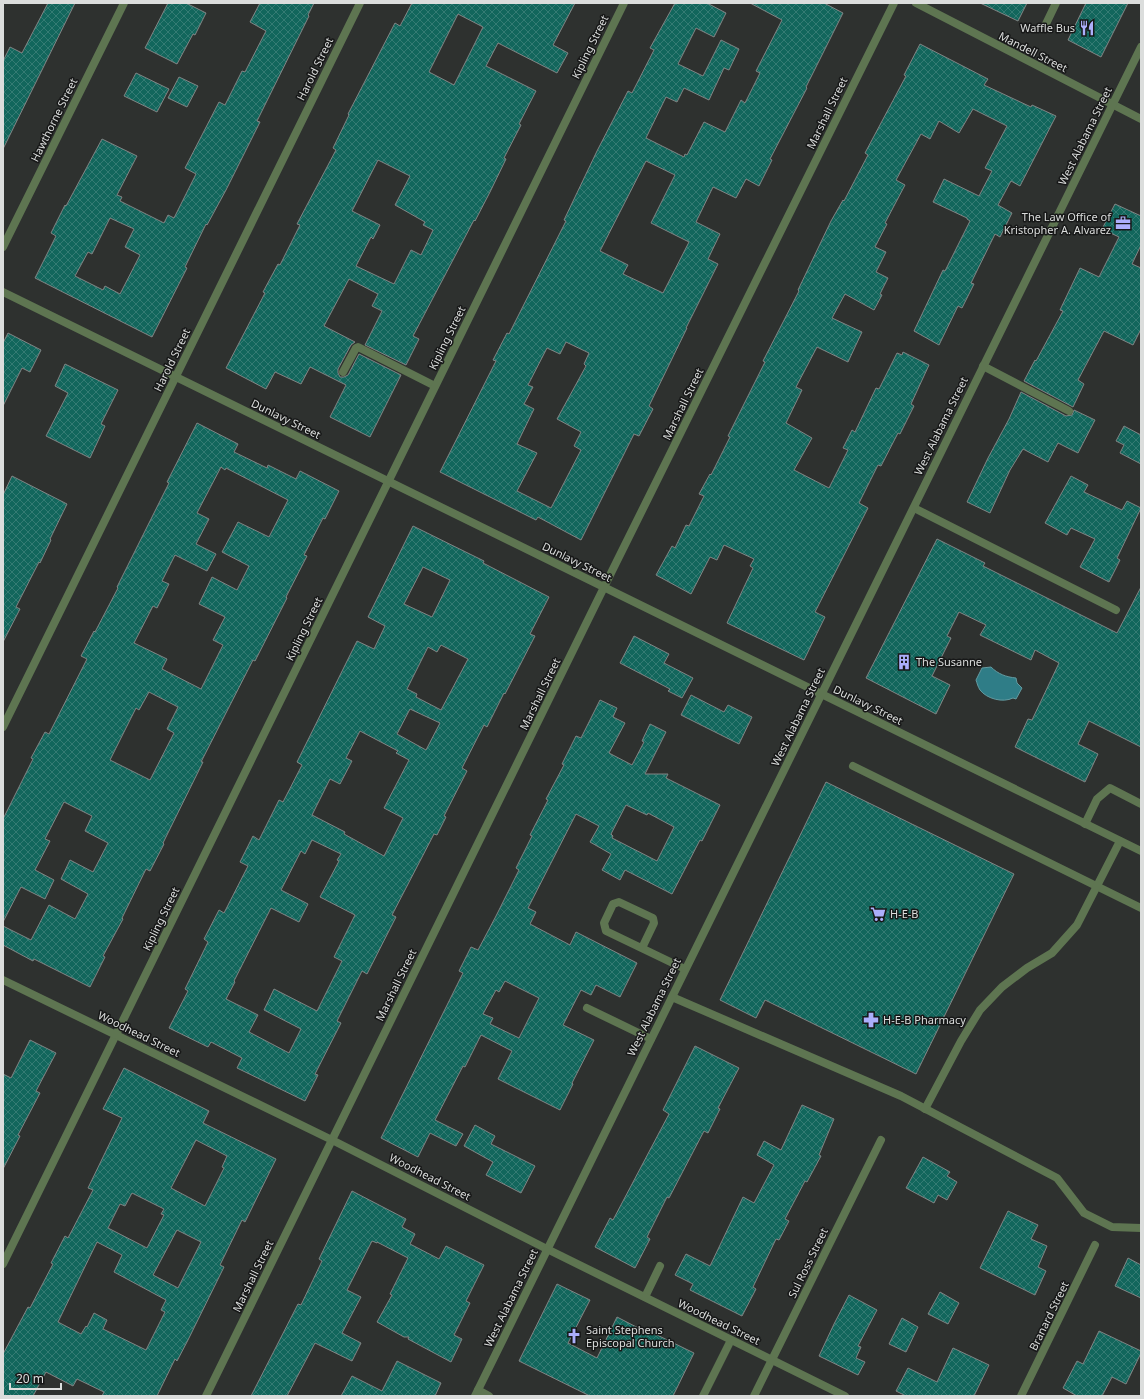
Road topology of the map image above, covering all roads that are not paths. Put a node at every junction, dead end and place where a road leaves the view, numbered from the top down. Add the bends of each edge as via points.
1 (124, 3) edge
2 (360, 3) edge
3 (624, 3) edge
4 (894, 3) edge
5 (916, 3) edge
6 (1056, 3) edge
7 (1044, 28) dead end
8 (1141, 47) edge
9 (1112, 105) junction
10 (1141, 119) edge
11 (3, 247) edge
12 (3, 292) edge
13 (983, 366) junction
14 (344, 372) dead end
15 (176, 377) junction
16 (435, 386) junction
17 (1069, 411) dead end
18 (389, 482) junction
19 (914, 508) junction
20 (604, 588) junction
21 (1116, 610) dead end
22 (821, 694) junction
23 (3, 727) edge
24 (853, 766) dead end
25 (1141, 804) edge
26 (1085, 824) junction
27 (1120, 841) junction
28 (1141, 851) edge
29 (1097, 886) junction
30 (1141, 908) edge
31 (642, 948) junction
32 (685, 969) junction
33 (3, 980) edge
34 (672, 997) junction
35 (587, 1008) dead end
36 (116, 1035) junction
37 (651, 1039) junction
38 (925, 1109) junction
39 (332, 1140) junction
40 (881, 1140) dead end
41 (1141, 1228) edge
42 (1096, 1245) dead end
43 (547, 1249) junction
44 (3, 1264) edge
45 (660, 1266) dead end
46 (645, 1297) junction
47 (731, 1340) junction
48 (772, 1360) junction
49 (476, 1393) edge
50 (206, 1396) edge
51 (489, 1396) edge
52 (703, 1396) edge
53 (754, 1396) edge
54 (846, 1396) edge
55 (1021, 1396) edge

1 - 11 street, Hawthorne Street
2 - 15 street, Harold Street
3 - 16 street, Kipling Street
4 - 20 street, Marshall Street
5 - 9 street, Mandell Street
6 - 7 street
8 - 9 street, West Alabama Street
9 - 10 street, Mandell Street
9 - 13 street, West Alabama Street
12 - 15 street, Dunlavy Street
13 - 17 street
13 - 19 street, West Alabama Street
14 - 16 street via 358,347
15 - 18 street, Dunlavy Street
15 - 23 street, Harold Street
16 - 18 street, Kipling Street
18 - 20 street, Dunlavy Street
18 - 36 street, Kipling Street
19 - 21 street
19 - 22 street, West Alabama Street
20 - 22 street, Dunlavy Street
20 - 39 street, Marshall Street
22 - 26 street, Dunlavy Street
22 - 32 street, West Alabama Street
24 - 29 street
25 - 26 street via 1110,788 1097,799
26 - 27 street, Dunlavy Street
27 - 28 street, Dunlavy Street
27 - 29 street
29 - 30 street
29 - 38 street via 1077,925 1052,953 1002,986 980,1010
31 - 31 street via 606,931 604,923 613,904 619,902 653,918 654,923
31 - 32 street
32 - 34 street, West Alabama Street
33 - 36 street, Woodhead Street
34 - 37 street, West Alabama Street
34 - 38 street via 901,1096
35 - 37 street
36 - 39 street, Woodhead Street
36 - 44 street, Kipling Street
37 - 43 street, West Alabama Street
38 - 41 street via 1057,1178 1084,1213 1112,1227
39 - 43 street, Woodhead Street
39 - 50 street, Marshall Street
40 - 48 street, Sul Ross Street
42 - 55 street, Branard Street
43 - 46 street, Woodhead Street
43 - 49 street, West Alabama Street
45 - 46 street
46 - 47 street, Woodhead Street
47 - 48 street, Woodhead Street
47 - 52 street
48 - 53 street, Sul Ross Street
48 - 54 street, Woodhead Street
49 - 51 street

